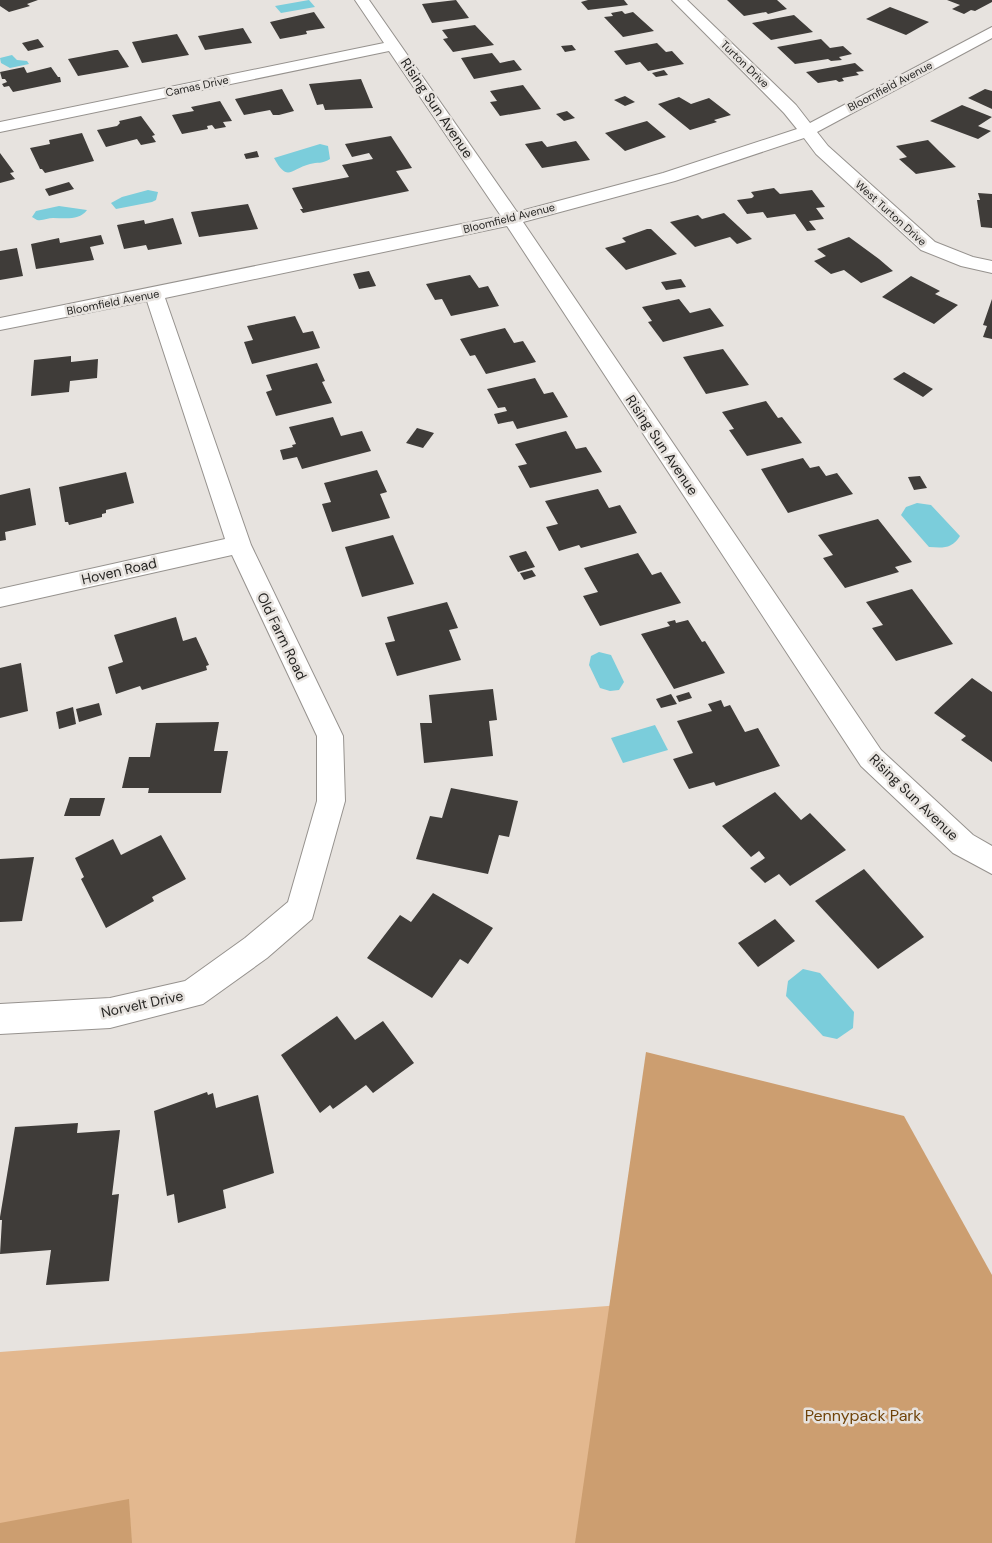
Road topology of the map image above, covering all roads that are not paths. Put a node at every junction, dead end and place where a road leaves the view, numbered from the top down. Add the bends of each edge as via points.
1 (362, 0) edge
2 (679, 0) edge
3 (992, 32) edge
4 (394, 45) junction
5 (0, 126) edge
6 (807, 131) junction
7 (512, 219) junction
8 (992, 267) edge
9 (154, 294) junction
10 (0, 324) edge
11 (239, 545) junction
12 (0, 598) edge
13 (992, 861) edge
14 (242, 958) joint
15 (0, 1019) edge

1 - 4 street, Rising Sun Avenue
2 - 6 street, Turton Drive via 790,109
3 - 6 street, Bloomfield Avenue
4 - 5 street, Camas Drive
4 - 7 street, Rising Sun Avenue
6 - 7 street, Bloomfield Avenue via 727,160
6 - 8 street, West Turton Drive via 822,150 928,246 968,262
7 - 9 street, Bloomfield Avenue
7 - 13 street, Rising Sun Avenue via 871,758 963,844
9 - 10 street, Bloomfield Avenue
9 - 11 street, Old Farm Road
11 - 12 street, Hoven Road
11 - 14 street, Old Farm Road via 330,736 331,801 301,910
14 - 15 street, Norvelt Drive via 192,994 110,1013

